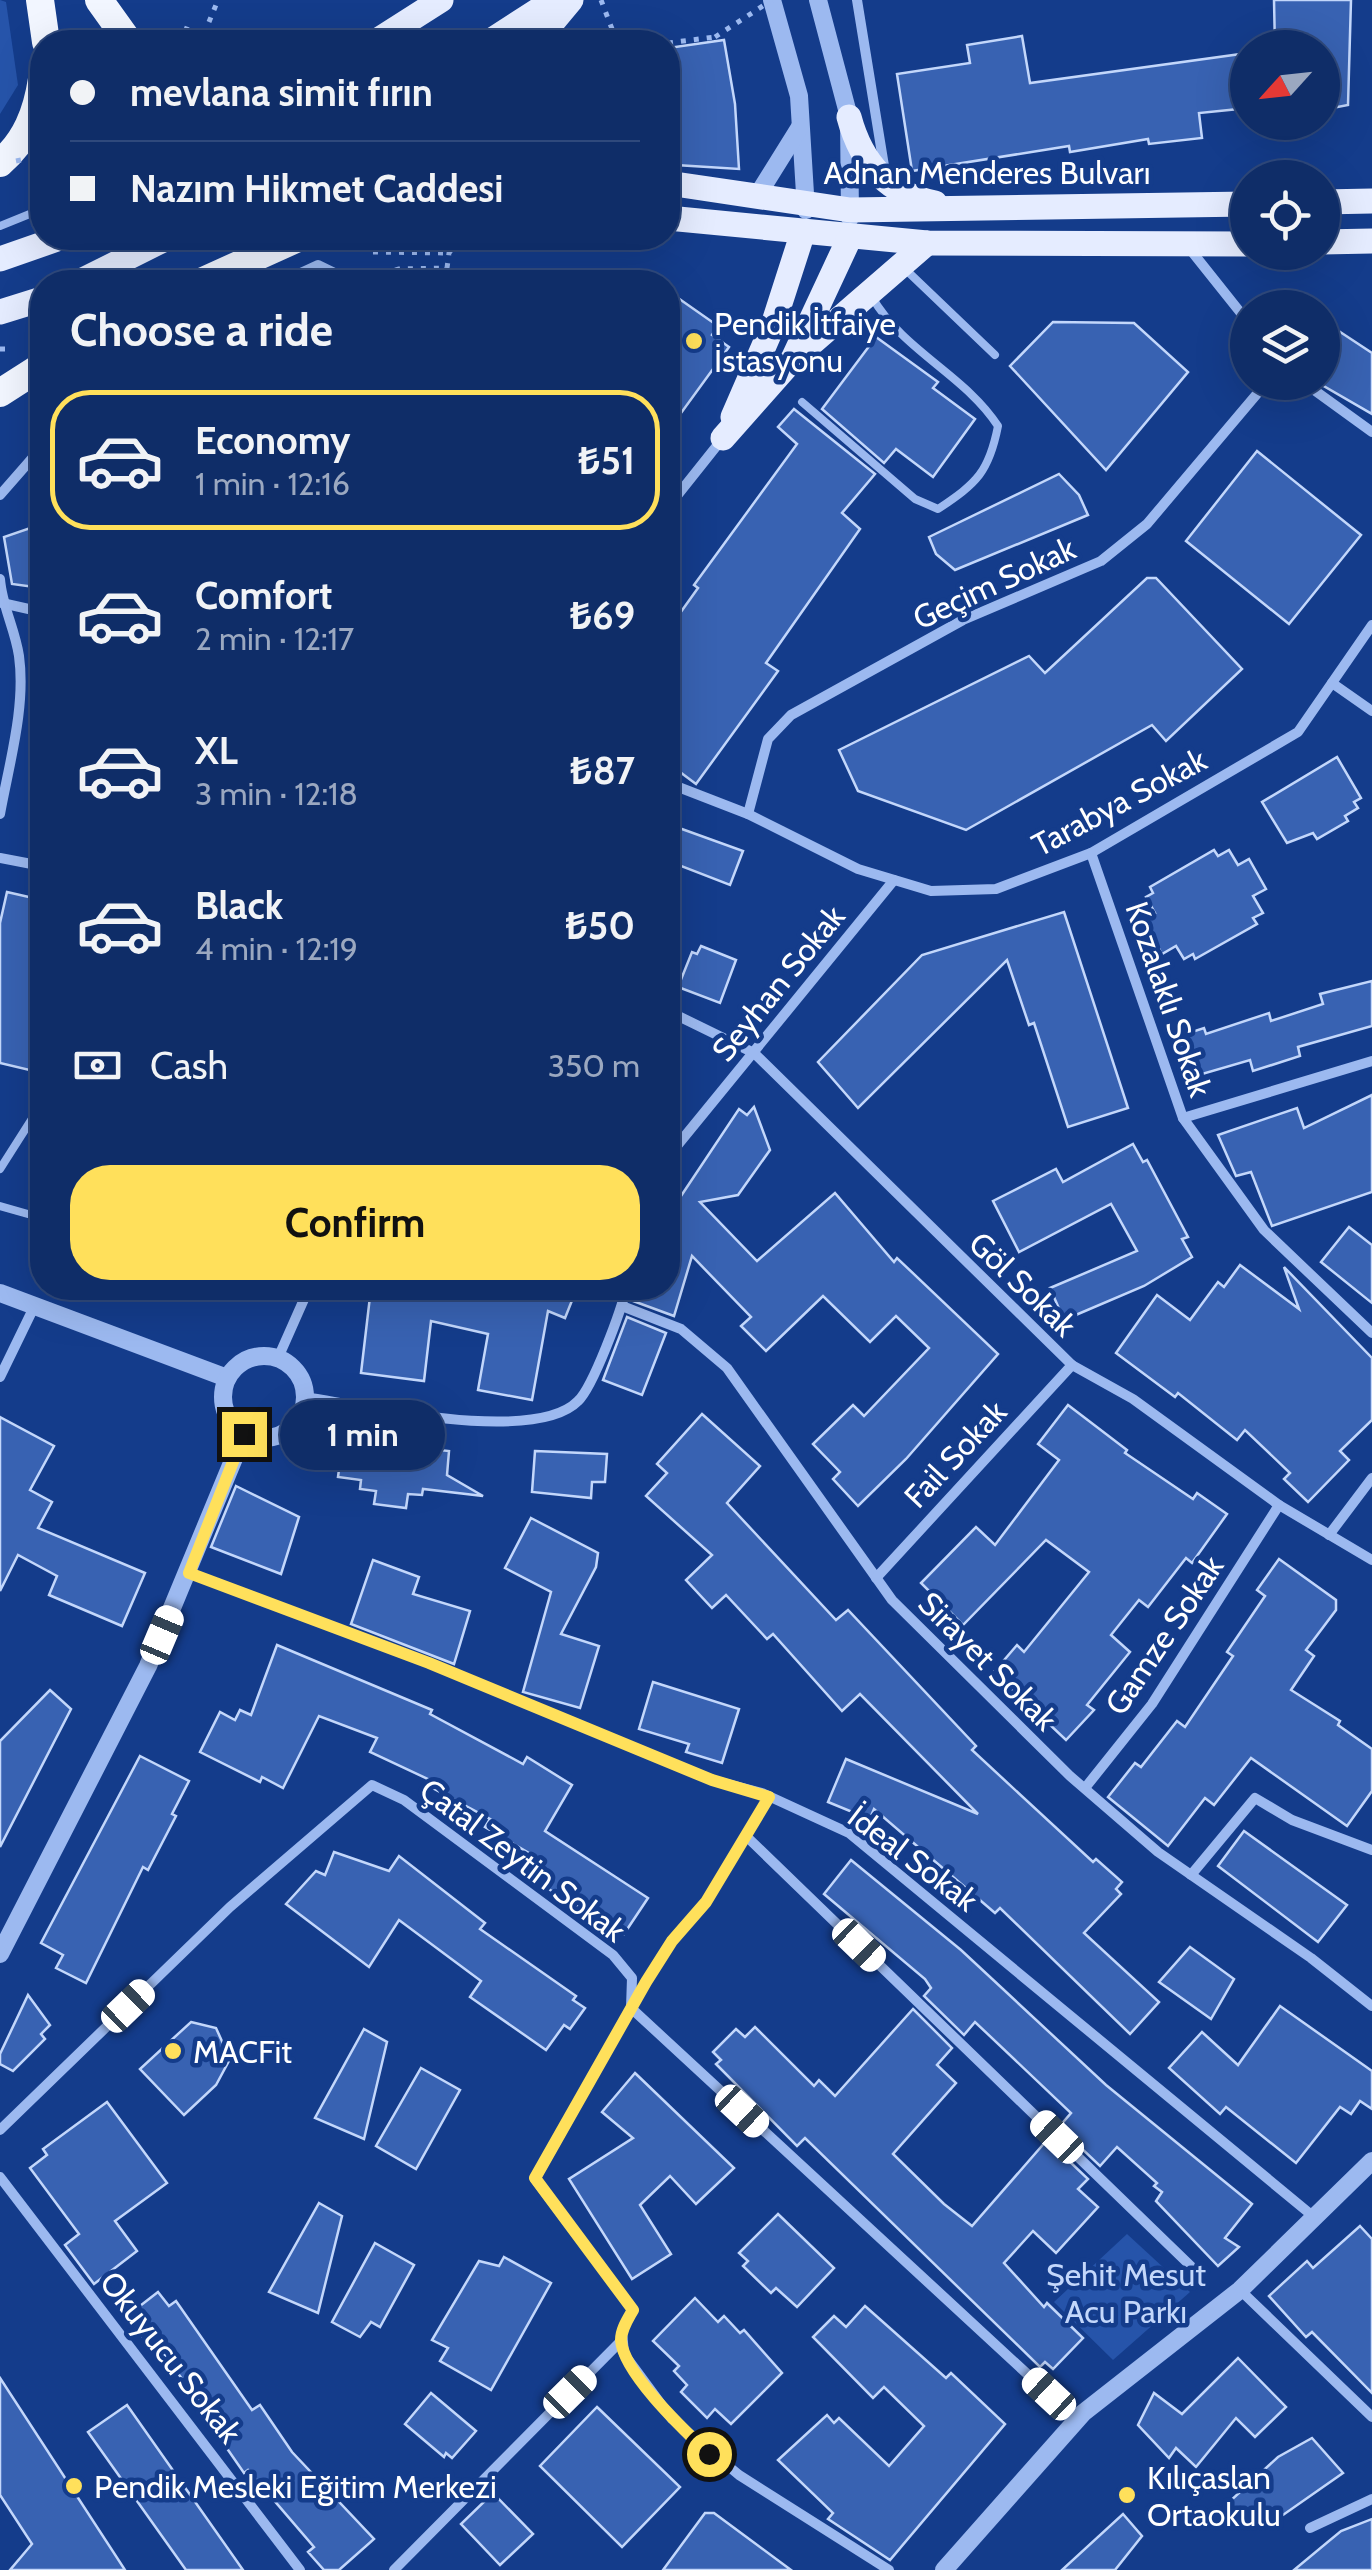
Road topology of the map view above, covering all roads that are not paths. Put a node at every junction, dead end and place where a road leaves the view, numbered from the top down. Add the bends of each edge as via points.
1 (40, 0) edge
2 (98, 0) edge
3 (441, 0) edge
4 (554, 0) edge
5 (572, 0) edge
6 (772, 0) edge
7 (818, 0) edge
8 (857, 0) edge
9 (44, 30) edge
10 (120, 30) edge
11 (393, 30) edge
12 (508, 30) edge
13 (546, 30) edge
14 (848, 117) junction
15 (30, 124) edge
16 (800, 127) junction
17 (8, 162) edge
18 (886, 182) junction
19 (680, 185) edge
20 (757, 196) junction
21 (1372, 201) edge
22 (1340, 202) edge
23 (807, 204) junction
24 (1230, 204) edge
25 (850, 210) junction
26 (979, 210) junction
27 (30, 214) edge
28 (680, 220) edge
29 (0, 226) edge
30 (802, 235) junction
31 (849, 238) junction
32 (1372, 241) edge
33 (1340, 242) edge
34 (927, 243) junction
35 (1230, 244) edge
36 (1186, 245) junction
37 (30, 248) edge
38 (143, 250) edge
39 (272, 250) edge
40 (0, 259) edge
41 (901, 265) junction
42 (103, 270) edge
43 (227, 270) edge
44 (869, 293) junction
45 (1230, 300) edge
46 (30, 302) edge
47 (0, 312) edge
48 (995, 355) dead end
49 (792, 359) junction
50 (30, 373) edge
51 (0, 392) edge
52 (1253, 400) edge
53 (1328, 400) edge
54 (802, 402) dead end
55 (1372, 432) edge
56 (723, 438) junction
57 (30, 460) edge
58 (681, 490) edge
59 (0, 495) edge
60 (0, 579) edge
61 (2, 603) edge
62 (30, 609) edge
63 (1372, 625) edge
64 (1332, 683) junction
65 (1372, 711) edge
66 (680, 788) edge
67 (0, 814) edge
68 (748, 814) junction
69 (1090, 853) junction
70 (0, 858) edge
71 (30, 864) edge
72 (894, 880) junction
73 (680, 1017) edge
74 (754, 1053) junction
75 (1372, 1061) edge
76 (1184, 1118) junction
77 (30, 1122) edge
78 (680, 1141) edge
79 (0, 1168) edge
80 (0, 1206) edge
81 (30, 1215) edge
82 (0, 1292) edge
83 (304, 1300) edge
84 (623, 1300) edge
85 (36, 1304) junction
86 (622, 1306) junction
87 (1372, 1333) edge
88 (278, 1358) junction
89 (1072, 1365) junction
90 (0, 1377) edge
91 (227, 1378) junction
92 (306, 1397) junction
93 (244, 1434) junction
94 (1372, 1478) edge
95 (1279, 1505) junction
96 (1329, 1535) junction
97 (1372, 1560) edge
98 (189, 1573) junction
99 (876, 1578) junction
100 (1085, 1788) junction
101 (769, 1797) junction
102 (746, 1836) junction
103 (1372, 1850) edge
104 (1191, 1875) junction
105 (0, 1954) edge
106 (1372, 2006) edge
107 (631, 2008) junction
108 (0, 2130) edge
109 (1368, 2172) edge
110 (0, 2177) edge
111 (1314, 2216) junction
112 (1199, 2274) dead end
113 (1240, 2290) junction
114 (621, 2341) junction
115 (1372, 2417) edge
116 (1076, 2419) junction
117 (1372, 2499) edge
118 (1310, 2528) dead end
119 (300, 2570) edge
120 (394, 2570) edge
121 (889, 2570) edge
122 (944, 2570) edge

1 - 9 highway
2 - 10 highway
3 - 11 main road
4 - 12 main road
5 - 13 main road
6 - 16 street via 799,96
7 - 14 street
8 - 18 street
14 - 18 main road via 862,156
14 - 25 street
15 - 17 highway
16 - 20 street
16 - 23 street
18 - 26 main road via 916,198
19 - 20 main road, Adnan Menderes Bulvarı
20 - 23 main road, Adnan Menderes Bulvarı
21 - 22 main road
23 - 25 main road, Adnan Menderes Bulvarı
23 - 30 street
24 - 26 main road, Adnan Menderes Bulvarı
25 - 26 main road, Adnan Menderes Bulvarı
25 - 31 street
27 - 29 lane
28 - 30 main road, Adnan Menderes Bulvarı
30 - 31 main road, Adnan Menderes Bulvarı
30 - 56 main road via 773,325
31 - 34 main road, Adnan Menderes Bulvarı
31 - 49 main road
32 - 33 main road
34 - 36 main road, Adnan Menderes Bulvarı
34 - 41 main road
35 - 36 main road, Adnan Menderes Bulvarı
36 - 45 street
37 - 40 main road
38 - 42 main road
39 - 43 highway
41 - 44 main road
41 - 48 lane
44 - 49 main road
44 - 54 lane via 888,325 988,410 998,426 991,462 938,509 915,499
46 - 47 main road
49 - 56 main road
50 - 51 highway
52 - 68 street, Geçim Sokak via 1146,524 1101,560 963,620 792,716 768,739
53 - 55 street
56 - 58 street
57 - 59 street
60 - 61 street
61 - 62 street
61 - 67 street via 19,653 20,701
63 - 64 street, Tarabya Sokak
64 - 65 street
64 - 69 street, Tarabya Sokak via 1298,732
66 - 68 street, Tarabya Sokak
68 - 72 street, Tarabya Sokak
69 - 72 street, Tarabya Sokak via 996,889 931,891
69 - 76 street, Kozalaklı Sokak
70 - 71 street
72 - 74 street, Seyhan Sokak
73 - 74 street, Göl Sokak
74 - 78 street, Seyhan Sokak
74 - 89 street, Göl Sokak
75 - 76 street
76 - 87 street, Kozalaklı Sokak via 1264,1230
77 - 79 lane
80 - 81 lane
82 - 85 street
83 - 88 street
84 - 86 street
85 - 90 street
85 - 91 street
86 - 92 street via 578,1402 544,1419 474,1422
86 - 99 street, Sirayet Sokak via 681,1329 727,1368
88 - 91 street via 251,1358
88 - 92 street via 299,1374
89 - 95 street, Göl Sokak via 1134,1399
89 - 99 street, Fail Sokak
91 - 93 street via 223,1404
92 - 93 street via 299,1420 280,1436
93 - 98 street
94 - 96 street
95 - 96 street, Göl Sokak
95 - 100 street, Gamze Sokak via 1152,1704
96 - 97 street, Göl Sokak
98 - 101 street, İdeal Sokak
98 - 105 street
99 - 100 street, Sirayet Sokak via 975,1686
100 - 104 street, Sirayet Sokak
101 - 102 street
101 - 111 street, İdeal Sokak via 849,1833
102 - 107 street
102 - 112 street
103 - 104 street via 1292,1820 1255,1798
104 - 106 street, Sirayet Sokak
107 - 108 street, Çatal Zeytin Sokak via 632,1978 614,1954 404,1800 372,1785 230,1907
107 - 114 street via 535,2178 633,2310
107 - 116 street
109 - 111 street
110 - 119 street, Okuyucu Sokak
111 - 113 street
113 - 115 street
113 - 116 street
114 - 120 street
114 - 121 street via 672,2419 709,2454
116 - 122 street
117 - 118 street

